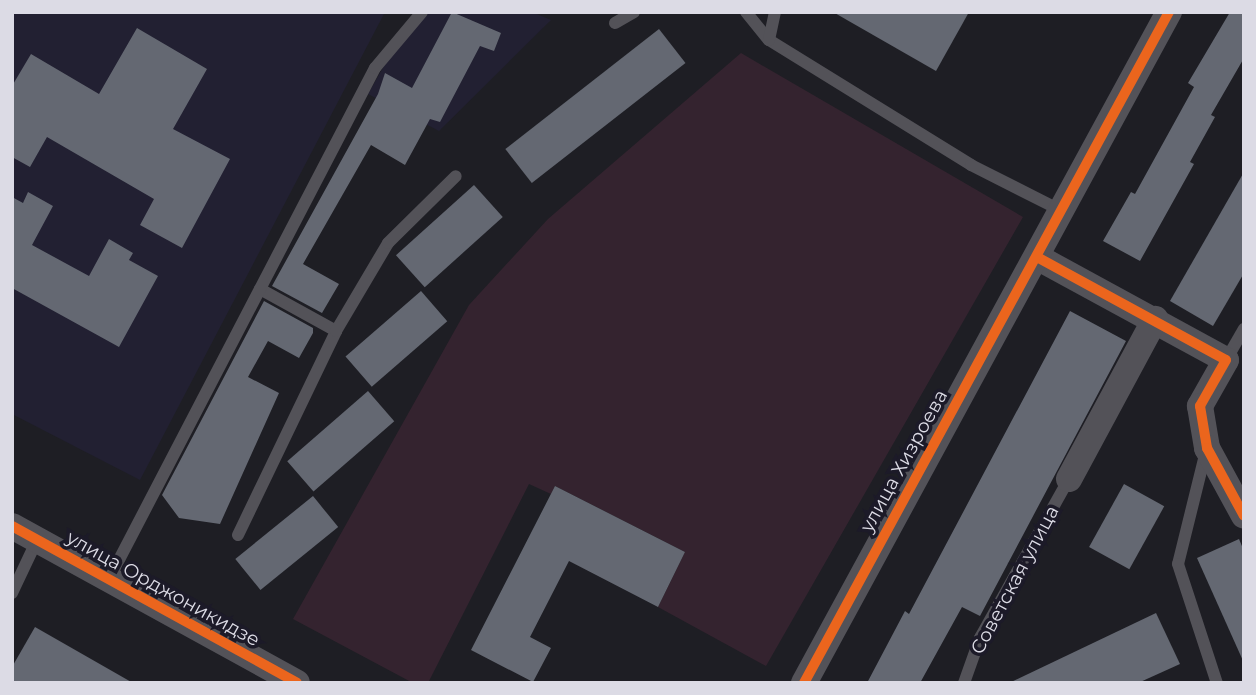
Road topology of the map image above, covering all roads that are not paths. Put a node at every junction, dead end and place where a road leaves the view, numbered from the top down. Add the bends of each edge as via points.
1 (422, 12) edge
2 (634, 12) edge
3 (746, 12) edge
4 (775, 12) edge
5 (1169, 12) edge
6 (615, 23) dead end
7 (769, 40) junction
8 (456, 176) dead end
9 (1062, 211) junction
10 (1037, 257) junction
11 (260, 289) junction
12 (1155, 319) junction
13 (1244, 329) edge
14 (336, 331) junction
15 (1226, 360) junction
16 (1207, 448) junction
17 (1069, 479) joint
18 (1244, 516) edge
19 (12, 526) edge
20 (238, 535) dead end
21 (37, 540) junction
22 (109, 579) junction
23 (12, 593) edge
24 (1216, 682) edge
25 (297, 683) edge
26 (804, 683) edge
27 (964, 683) edge

1 - 11 lane via 375,68
2 - 6 lane
3 - 7 lane
4 - 7 lane
5 - 9 street, улица Хизроева
7 - 9 lane via 994,178
8 - 14 lane via 388,243
9 - 10 street, улица Хизроева
10 - 12 street
10 - 26 street, улица Хизроева
11 - 14 lane
11 - 22 lane
12 - 15 street
12 - 17 street
13 - 15 lane
14 - 20 lane
15 - 16 street via 1200,406
16 - 18 street
16 - 24 lane via 1178,564
17 - 27 lane, Советская улица via 980,638
19 - 21 street, улица Орджоникидзе
21 - 22 street, улица Орджоникидзе
21 - 23 lane
22 - 25 street, улица Орджоникидзе

